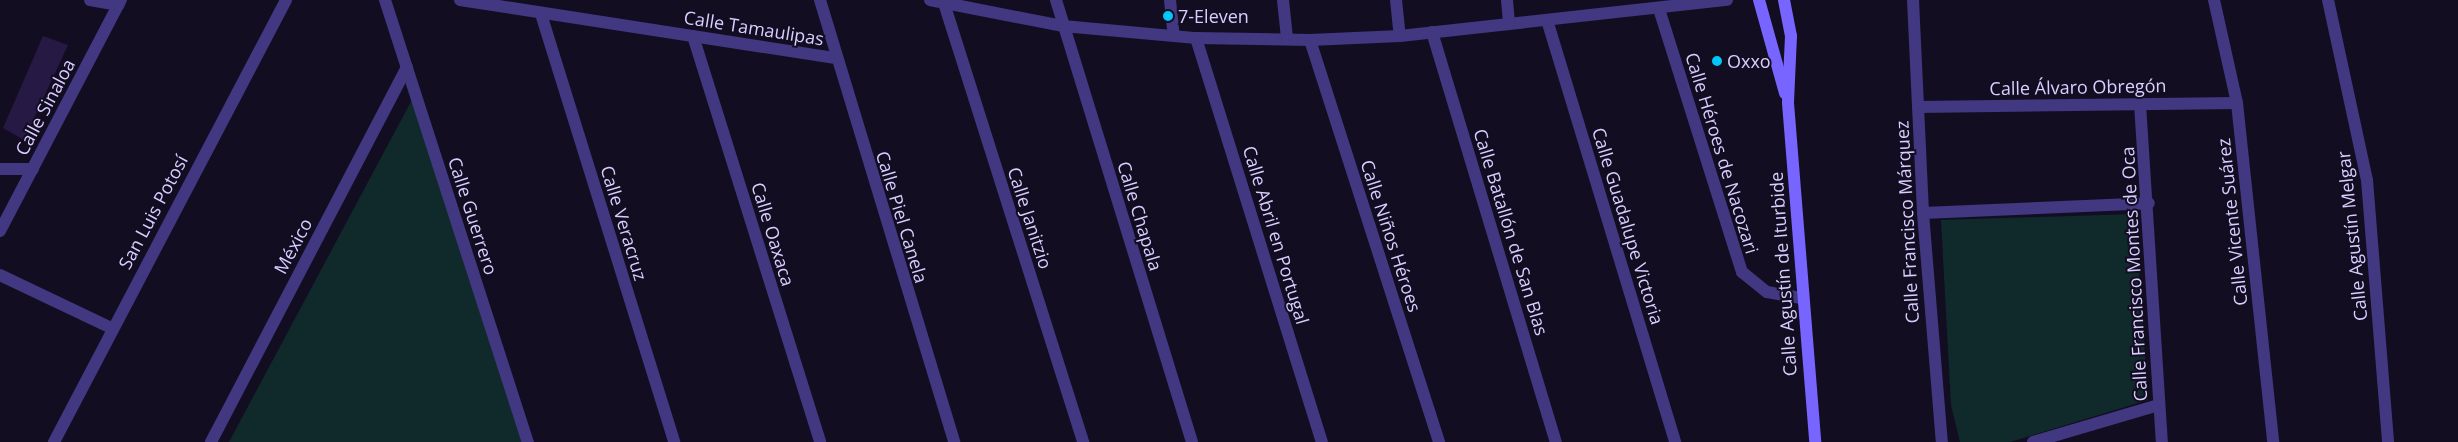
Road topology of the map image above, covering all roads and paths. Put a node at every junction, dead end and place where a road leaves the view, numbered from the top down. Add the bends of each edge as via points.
1 (90, 0) edge
2 (286, 0) edge
3 (385, 0) edge
4 (460, 0) edge
5 (820, 0) edge
6 (930, 0) edge
7 (1056, 0) edge
8 (1170, 0) edge
9 (1283, 0) edge
10 (1396, 0) edge
11 (1507, 0) edge
12 (1727, 0) edge
13 (1758, 0) edge
14 (1784, 0) edge
15 (1913, 0) edge
16 (2214, 0) edge
17 (2328, 0) edge
18 (120, 2) edge
19 (943, 2) edge
20 (1627, 6) edge
21 (1659, 9) junction
22 (541, 14) junction
23 (1547, 20) junction
24 (1509, 22) junction
25 (1063, 26) junction
26 (1432, 32) junction
27 (693, 36) junction
28 (1174, 36) junction
29 (1400, 36) junction
30 (1196, 38) junction
31 (1287, 39) junction
32 (1310, 40) junction
33 (836, 58) junction
34 (407, 67) junction
35 (1788, 103) junction
36 (2238, 103) junction
37 (2140, 104) junction
38 (1918, 106) junction
39 (0, 169) edge
40 (32, 169) junction
41 (2149, 203) junction
42 (1923, 213) junction
43 (0, 231) edge
44 (0, 275) edge
45 (1802, 298) junction
46 (111, 328) junction
47 (2159, 405) junction
48 (54, 442) edge
49 (211, 442) edge
50 (528, 442) edge
51 (674, 442) edge
52 (820, 442) edge
53 (954, 442) edge
54 (1083, 442) edge
55 (1192, 442) edge
56 (1322, 442) edge
57 (1438, 442) edge
58 (1556, 442) edge
59 (1675, 442) edge
60 (1815, 442) edge
61 (1942, 442) edge
62 (2033, 442) edge
63 (2162, 442) edge
64 (2273, 442) edge
65 (2388, 442) edge

1 - 18 street
2 - 46 street, San Luis Potosí
3 - 34 street, Calle Guerrero
4 - 22 street, Calle Tamaulipas
5 - 33 street, Calle Piel Canela
6 - 19 street
7 - 25 street, Calle Chapala
8 - 28 street
9 - 31 street
10 - 29 street
11 - 24 street
12 - 21 street
13 - 35 street, Calle Agustín de Iturbide
14 - 35 street, Calle Agustín de Iturbide via 1791,36
15 - 38 street, Calle Francisco Márquez
16 - 36 street, Calle Vicente Suárez
17 - 65 street, Calle Agustín Melgar via 2367,180
18 - 40 street, Calle Sinaloa
19 - 25 street
19 - 54 street, Calle Janitzio
20 - 21 street
20 - 23 street
21 - 45 street, Calle Héroes de Nacozari via 1742,272 1767,292
22 - 27 street, Calle Tamaulipas
22 - 51 street, Calle Veracruz
23 - 24 street
23 - 59 street, Calle Guadalupe Victoria
24 - 26 street
25 - 28 street
25 - 55 street, Calle Chapala
26 - 29 street
26 - 58 street, Calle Batallón de San Blas
27 - 33 street, Calle Tamaulipas
27 - 52 street, Calle Oaxaca
28 - 30 street
29 - 32 street
30 - 31 street
30 - 56 street, Calle Abril en Portugal
31 - 32 street
32 - 57 street, Calle Niños Héroes
33 - 53 street, Calle Piel Canela
34 - 49 street, México
34 - 50 street, Calle Guerrero
35 - 45 street, Calle Agustín de Iturbide
36 - 37 street, Calle Álvaro Obregón
36 - 64 street, Calle Vicente Suárez
37 - 38 street, Calle Álvaro Obregón
37 - 41 street, Calle Francisco Montes de Oca
38 - 42 street, Calle Francisco Márquez
39 - 40 street
40 - 43 street, Calle Sinaloa
41 - 42 street
41 - 47 street, Calle Francisco Montes de Oca
42 - 61 street, Calle Francisco Márquez
44 - 46 street
45 - 60 street, Calle Agustín de Iturbide
46 - 48 street, San Luis Potosí
47 - 62 street
47 - 63 street, Calle Francisco Montes de Oca

